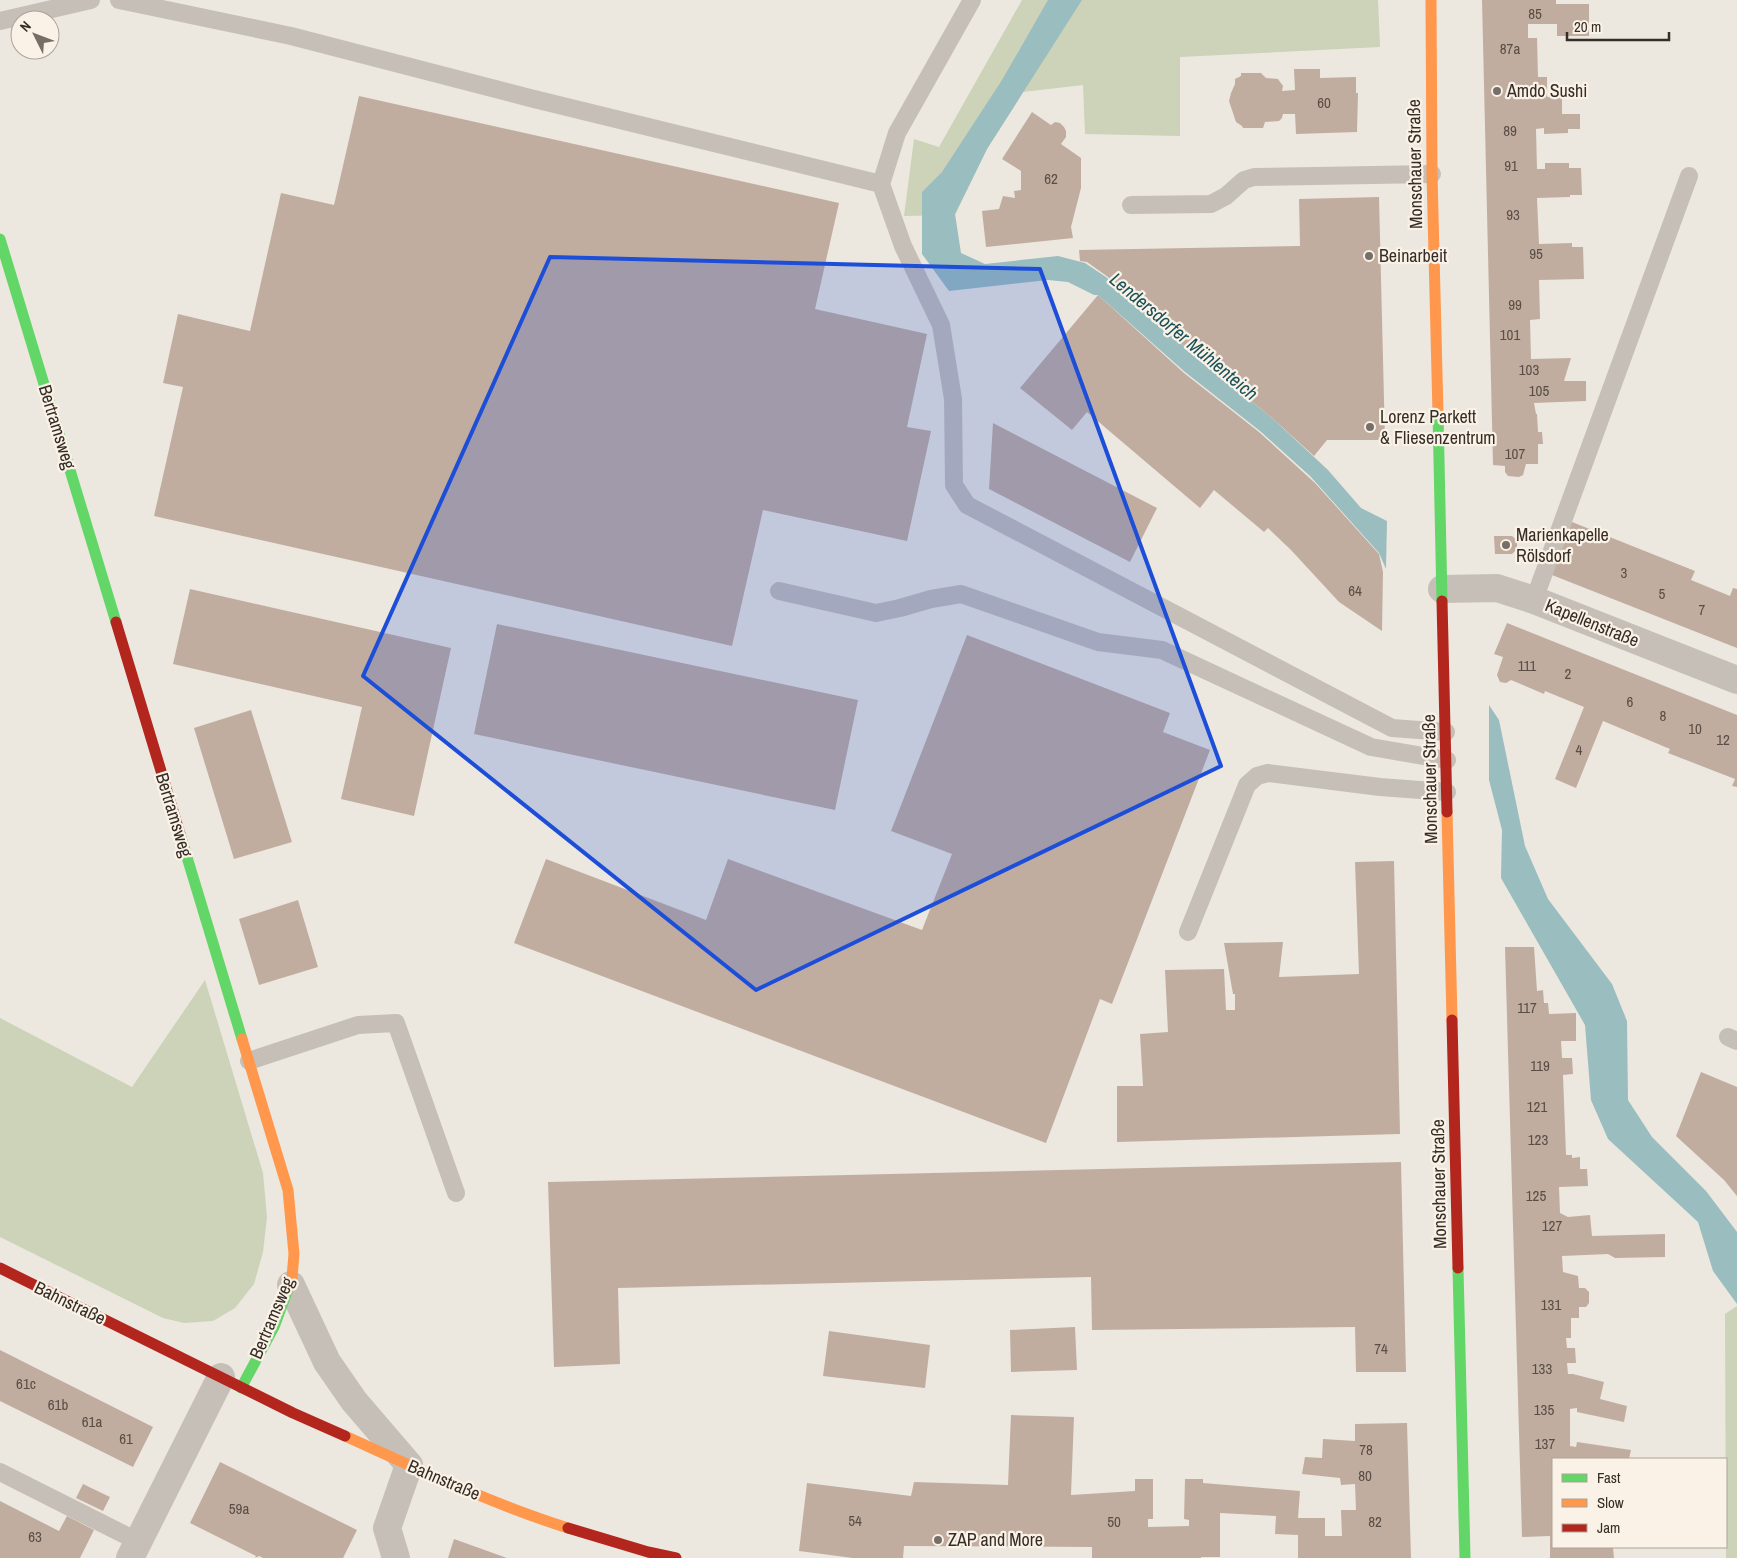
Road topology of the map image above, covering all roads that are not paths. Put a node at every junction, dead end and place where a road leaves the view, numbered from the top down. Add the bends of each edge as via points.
1 (91, 0) edge
2 (119, 0) edge
3 (972, 0) edge
4 (1431, 0) edge
5 (0, 21) edge
6 (1432, 174) junction
7 (1689, 176) dead end
8 (880, 184) junction
9 (1131, 205) dead end
10 (0, 239) edge
11 (1442, 589) junction
12 (779, 591) dead end
13 (1534, 600) junction
14 (1737, 680) edge
15 (1446, 732) junction
16 (1447, 760) junction
17 (1448, 792) junction
18 (1188, 932) dead end
19 (249, 1061) junction
20 (456, 1193) dead end
21 (0, 1268) edge
22 (291, 1285) junction
23 (231, 1383) junction
24 (408, 1465) junction
25 (0, 1472) edge
26 (135, 1550) edge
27 (396, 1558) edge
28 (676, 1558) edge
29 (1465, 1558) edge

1 - 5 lane
2 - 8 lane via 291,36
3 - 8 lane via 897,132
4 - 6 street, Monschauer Straße
6 - 9 lane via 1254,177 1244,180 1211,204
6 - 11 street, Monschauer Straße
7 - 13 lane
8 - 15 lane via 903,246 941,325 953,399 954,485 967,505 1392,728
10 - 19 street, Bertramsweg
11 - 13 street, Kapellenstraße via 1497,588
11 - 15 street, Monschauer Straße
12 - 16 lane via 876,613 961,594 1098,642 1162,650 1371,747
13 - 14 street, Kapellenstraße
15 - 16 street, Monschauer Straße
16 - 17 street, Monschauer Straße
17 - 18 lane via 1268,773 1257,776 1247,785
17 - 29 street, Monschauer Straße
19 - 20 lane via 358,1024 396,1023
19 - 22 street, Bertramsweg via 288,1190 294,1261
21 - 23 street, Bahnstraße
22 - 23 street, Bertramsweg via 275,1323
22 - 24 street via 327,1362 354,1401
23 - 24 street, Bahnstraße
23 - 26 street
24 - 27 street via 387,1528
24 - 28 street, Bahnstraße via 534,1517
25 - 26 lane

